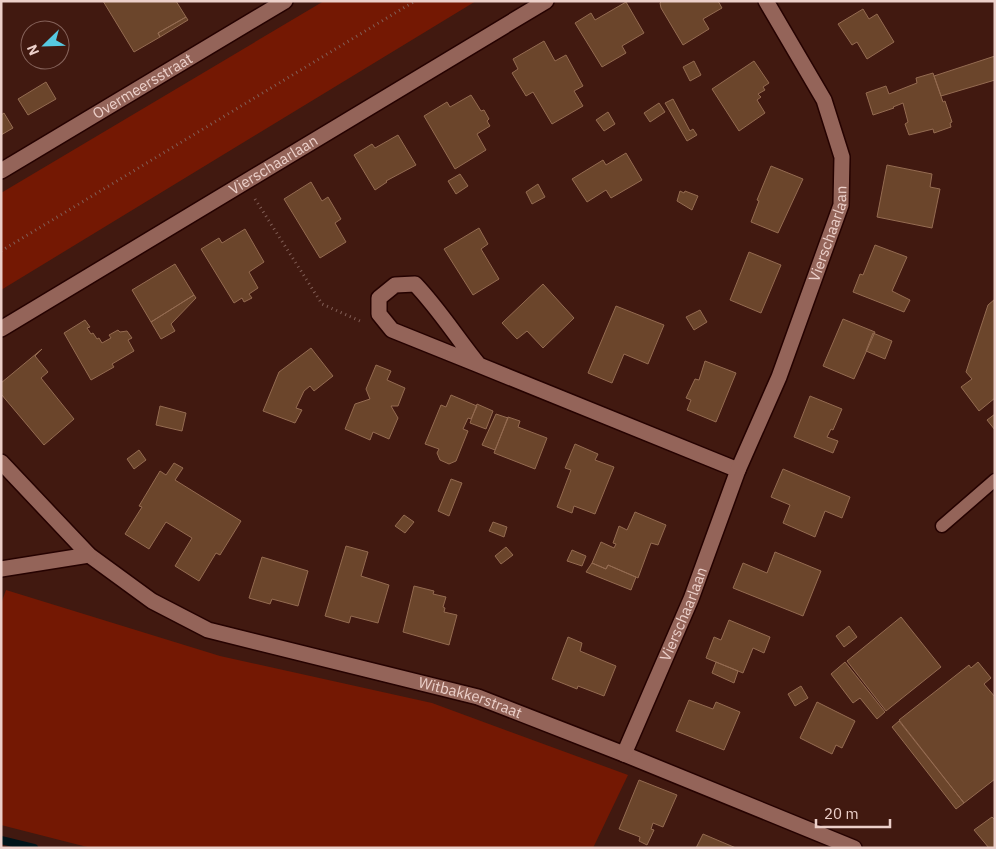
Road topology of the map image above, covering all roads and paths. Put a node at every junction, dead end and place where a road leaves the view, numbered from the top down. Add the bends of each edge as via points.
1 (284, 1) edge
2 (415, 1) edge
3 (546, 1) edge
4 (766, 1) edge
5 (1, 171) edge
6 (244, 182) junction
7 (1, 251) edge
8 (379, 314) junction
9 (1, 329) edge
10 (479, 365) junction
11 (1, 462) edge
12 (738, 470) junction
13 (995, 480) edge
14 (942, 526) dead end
15 (89, 555) junction
16 (1, 569) edge
17 (624, 754) junction
18 (854, 848) edge

1 - 5 street, Overmeersstraat
2 - 7 path
3 - 6 street, Vierschaarlaan
4 - 12 street, Vierschaarlaan via 824,100 842,157 841,204 779,377
6 - 8 path via 322,304 360,321
6 - 9 street, Vierschaarlaan
8 - 10 street via 392,330
8 - 10 street via 379,298 395,285 415,284
10 - 12 street
11 - 15 street, Witbakkerstraat
12 - 17 street, Vierschaarlaan via 692,599
13 - 14 lane
15 - 16 street
15 - 17 street, Witbakkerstraat via 152,601 208,630 478,696
17 - 18 street, Witbakkerstraat

